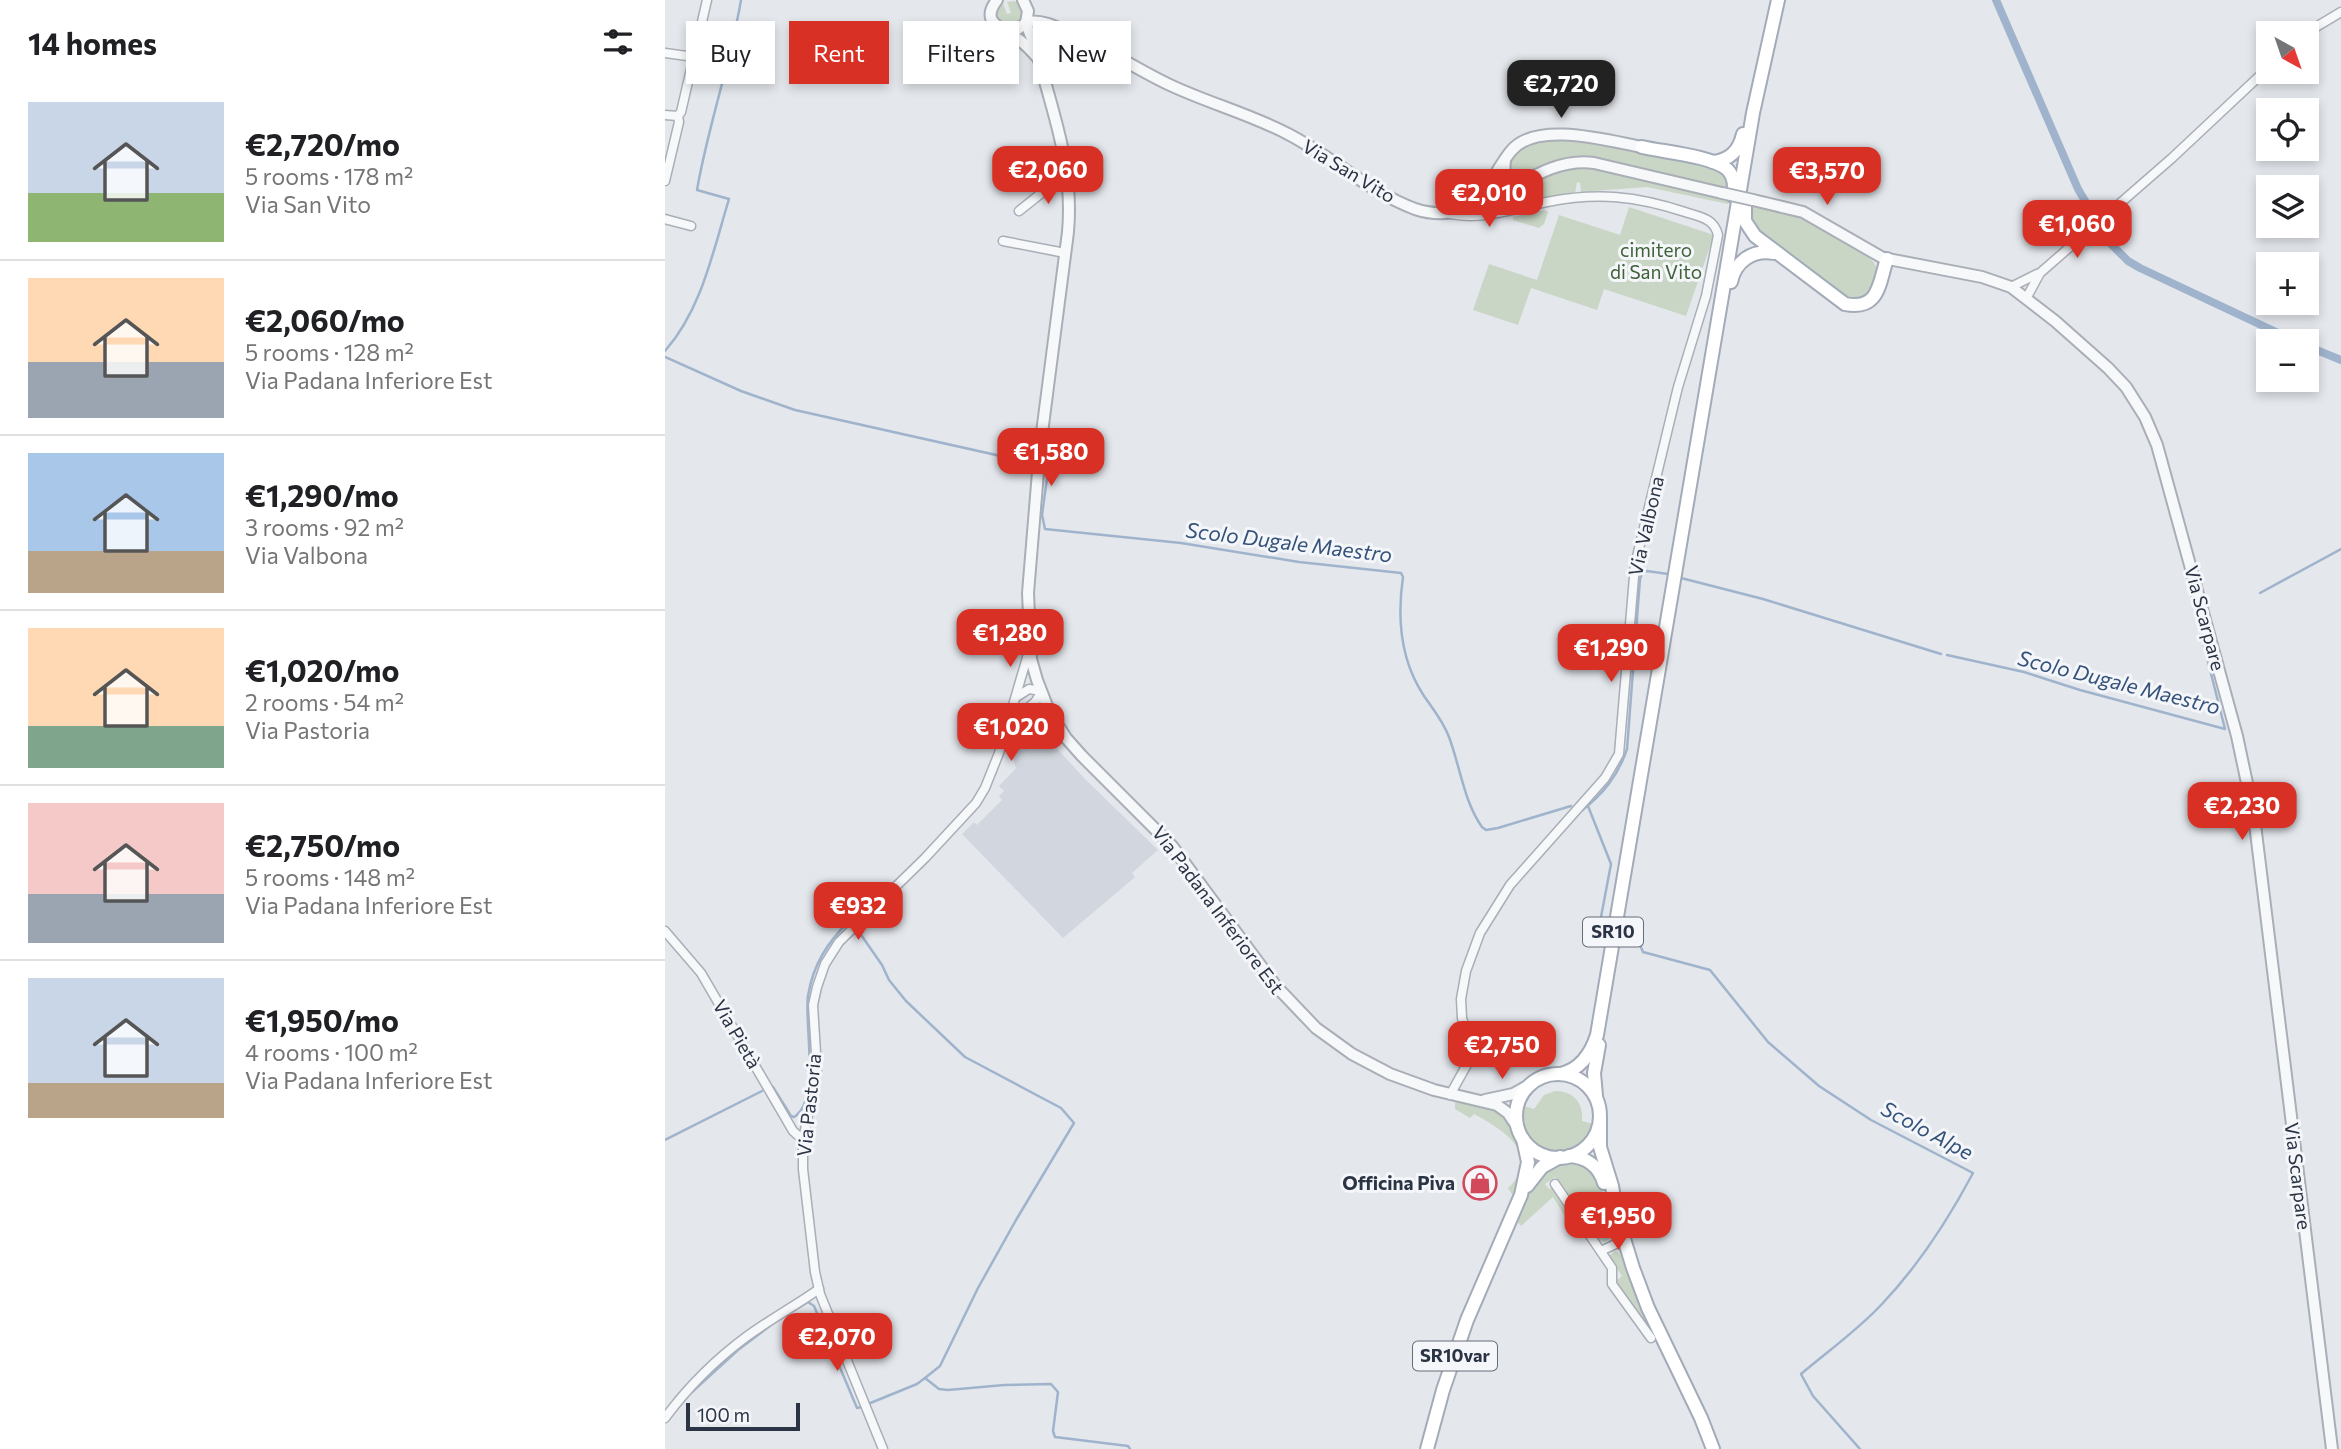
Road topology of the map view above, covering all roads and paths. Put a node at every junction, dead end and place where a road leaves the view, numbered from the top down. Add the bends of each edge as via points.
1 (707, 0) edge
2 (986, 0) edge
3 (997, 0) edge
4 (1778, 0) edge
5 (1025, 2) edge
6 (2341, 12) edge
7 (991, 13) junction
8 (702, 21) edge
9 (993, 21) edge
10 (1048, 21) edge
11 (1033, 22) edge
12 (1026, 23) junction
13 (2319, 26) edge
14 (1019, 30) edge
15 (1019, 41) edge
16 (1033, 43) edge
17 (1033, 52) edge
18 (665, 53) edge
19 (686, 56) edge
20 (1131, 65) edge
21 (2256, 79) edge
22 (1759, 80) junction
23 (688, 84) edge
24 (1045, 84) edge
25 (1753, 113) junction
26 (665, 115) edge
27 (678, 116) junction
28 (1642, 147) joint
29 (1504, 161) junction
30 (1712, 162) junction
31 (1068, 172) junction
32 (665, 181) edge
33 (1517, 186) junction
34 (1498, 195) junction
35 (1753, 200) joint
36 (1528, 206) junction
37 (1515, 209) junction
38 (1019, 211) dead end
39 (1461, 211) junction
40 (1448, 214) junction
41 (665, 219) edge
42 (691, 226) dead end
43 (1003, 241) dead end
44 (1065, 253) junction
45 (1777, 255) junction
46 (1887, 259) junction
47 (2040, 273) junction
48 (1724, 284) junction
49 (2011, 287) junction
50 (2027, 297) junction
51 (1715, 338) junction
52 (1029, 642) junction
53 (1041, 692) junction
54 (1016, 700) junction
55 (1008, 730) junction
56 (1065, 736) junction
57 (665, 931) edge
58 (1600, 1017) junction
59 (1561, 1074) junction
60 (1531, 1084) junction
61 (1450, 1095) junction
62 (1482, 1100) junction
63 (1598, 1102) junction
64 (1600, 1120) junction
65 (1521, 1133) junction
66 (803, 1140) junction
67 (1564, 1157) junction
68 (1555, 1184) dead end
69 (1521, 1195) junction
70 (1617, 1216) junction
71 (1624, 1240) junction
72 (1601, 1251) junction
73 (819, 1289) junction
74 (1651, 1338) dead end
75 (665, 1418) edge
76 (883, 1449) edge
77 (1427, 1449) edge
78 (1713, 1449) edge
79 (2332, 1449) edge

1 - 8 street
2 - 7 street
3 - 7 street
4 - 22 main road, SR10
5 - 10 street, Via San Vito
5 - 12 street
6 - 13 street
7 - 9 street
11 - 12 street, Via San Vito
12 - 14 street
12 - 16 street, Via Padana Inferiore Est
15 - 17 street
18 - 19 street
20 - 40 street, Via San Vito via 1289,134 1406,205
21 - 47 street
22 - 25 main road, SR10
22 - 30 main road via 1740,146 1728,158
23 - 27 street
24 - 31 street, Via Padana Inferiore Est
25 - 45 main road via 1745,221
25 - 48 main road, SR10
26 - 27 street
27 - 32 street
28 - 29 street via 1541,135 1522,141
28 - 30 main road
29 - 33 street via 1505,176
29 - 34 street via 1495,184
29 - 39 street via 1484,192
30 - 48 main road via 1727,170 1734,184
31 - 38 street
31 - 44 street, Via Padana Inferiore Est
33 - 34 street, Via San Vito
33 - 35 street, Via San Vito, bridge via 1559,165 1580,162
33 - 36 street
34 - 37 street
34 - 39 street, Via San Vito
35 - 46 street, Via Scarpare via 1803,212
36 - 37 street, Via Valbona
36 - 61 street, Via Valbona via 1590,196 1625,197 1710,220 1717,229 1718,243 1635,565 1619,754 1605,778 1510,885 1480,933 1465,971 1461,999 1470,1055
37 - 40 street, Via Valbona via 1475,216
39 - 40 street, Via San Vito
41 - 42 street
43 - 44 street
44 - 52 street, Via Padana Inferiore Est via 1037,473
45 - 46 main road via 1837,299 1853,305 1877,294
45 - 51 main road via 1755,254 1737,266
46 - 49 street, Via Scarpare
47 - 49 street
47 - 50 street
48 - 51 main road, SR10
49 - 50 street, Via Scarpare
50 - 79 street, Via Scarpare via 2114,373 2145,417 2159,452 2224,686 2256,829
51 - 58 main road, SR10
52 - 53 street, Via Padana Inferiore Est
52 - 54 street, Via Pastoria
53 - 54 street via 1026,690
53 - 55 street, Via Pastoria
53 - 56 street, Via Padana Inferiore Est
54 - 55 street, Via Pastoria
55 - 56 street via 1022,718 1036,716 1051,722
55 - 66 street, Via Pastoria via 976,803 850,930 825,964 813,1005 817,1069
56 - 61 street, Via Padana Inferiore Est via 1167,839 1304,1017 1364,1062
57 - 66 street, Via Pietà via 701,973 793,1131
58 - 59 main road, SR10 via 1589,1055
58 - 63 main road, SR10 via 1594,1073
59 - 60 main road
59 - 63 main road via 1583,1082
60 - 62 street, Via Padana Inferiore Est via 1513,1094
60 - 65 main road via 1518,1103
61 - 62 street, Via Padana Inferiore Est
62 - 65 street, Via Padana Inferiore Est via 1505,1110
63 - 64 main road
64 - 67 main road via 1590,1143
64 - 70 main road via 1599,1143
65 - 67 main road via 1539,1153
65 - 69 main road, SR10var via 1528,1161
66 - 73 street, Via Pastoria
67 - 69 main road, SR10var via 1542,1167
67 - 70 main road via 1586,1161 1597,1169
68 - 72 street
69 - 77 main road, SR10var via 1467,1320
70 - 71 main road
71 - 72 street
71 - 78 main road via 1648,1308
72 - 74 street via 1612,1270 1612,1284
73 - 75 street via 725,1354
73 - 76 street, Via Pastoria

